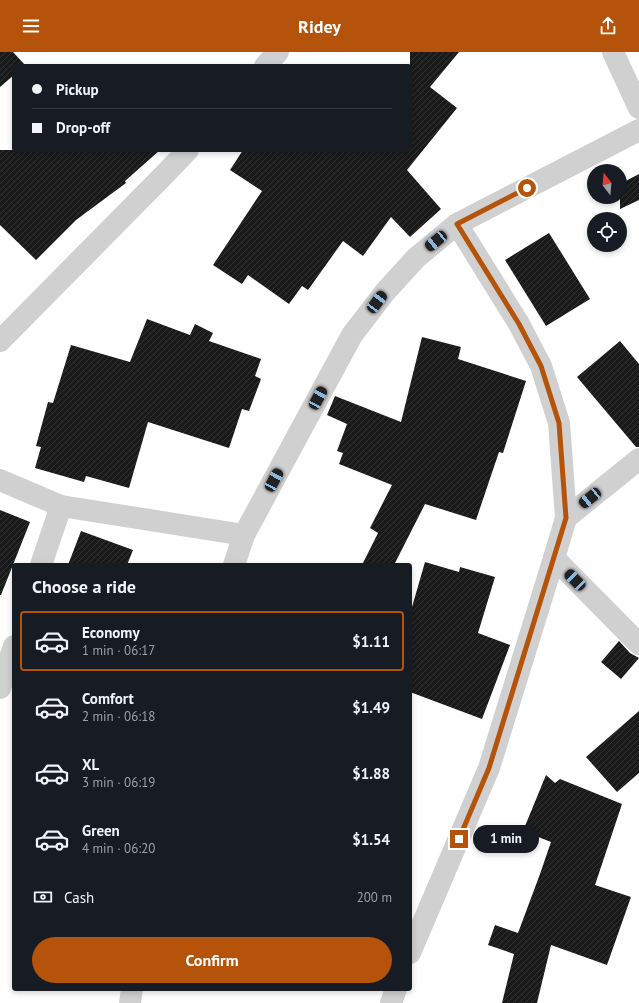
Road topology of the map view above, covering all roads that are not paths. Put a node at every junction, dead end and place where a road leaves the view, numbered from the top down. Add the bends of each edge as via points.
1 (278, 52) edge
2 (613, 52) edge
3 (268, 64) edge
4 (639, 108) edge
5 (639, 130) edge
6 (186, 152) edge
7 (457, 224) junction
8 (0, 341) edge
9 (639, 459) edge
10 (0, 480) edge
11 (61, 506) junction
12 (566, 518) junction
13 (244, 535) junction
14 (554, 558) junction
15 (42, 563) edge
16 (235, 563) edge
17 (639, 644) edge
18 (12, 652) edge
19 (0, 688) edge
20 (412, 948) edge
21 (132, 991) edge
22 (395, 991) edge
23 (130, 1003) edge
24 (391, 1003) edge

1 - 3 street
2 - 4 street
5 - 7 street
6 - 8 street
7 - 12 street via 519,324 541,366 559,423
7 - 13 street via 416,258 385,292 352,335
9 - 12 street
10 - 11 street
11 - 13 street
11 - 15 street
12 - 14 street
13 - 16 street
14 - 17 street
14 - 20 street via 489,768
18 - 19 street
21 - 23 street
22 - 24 street

